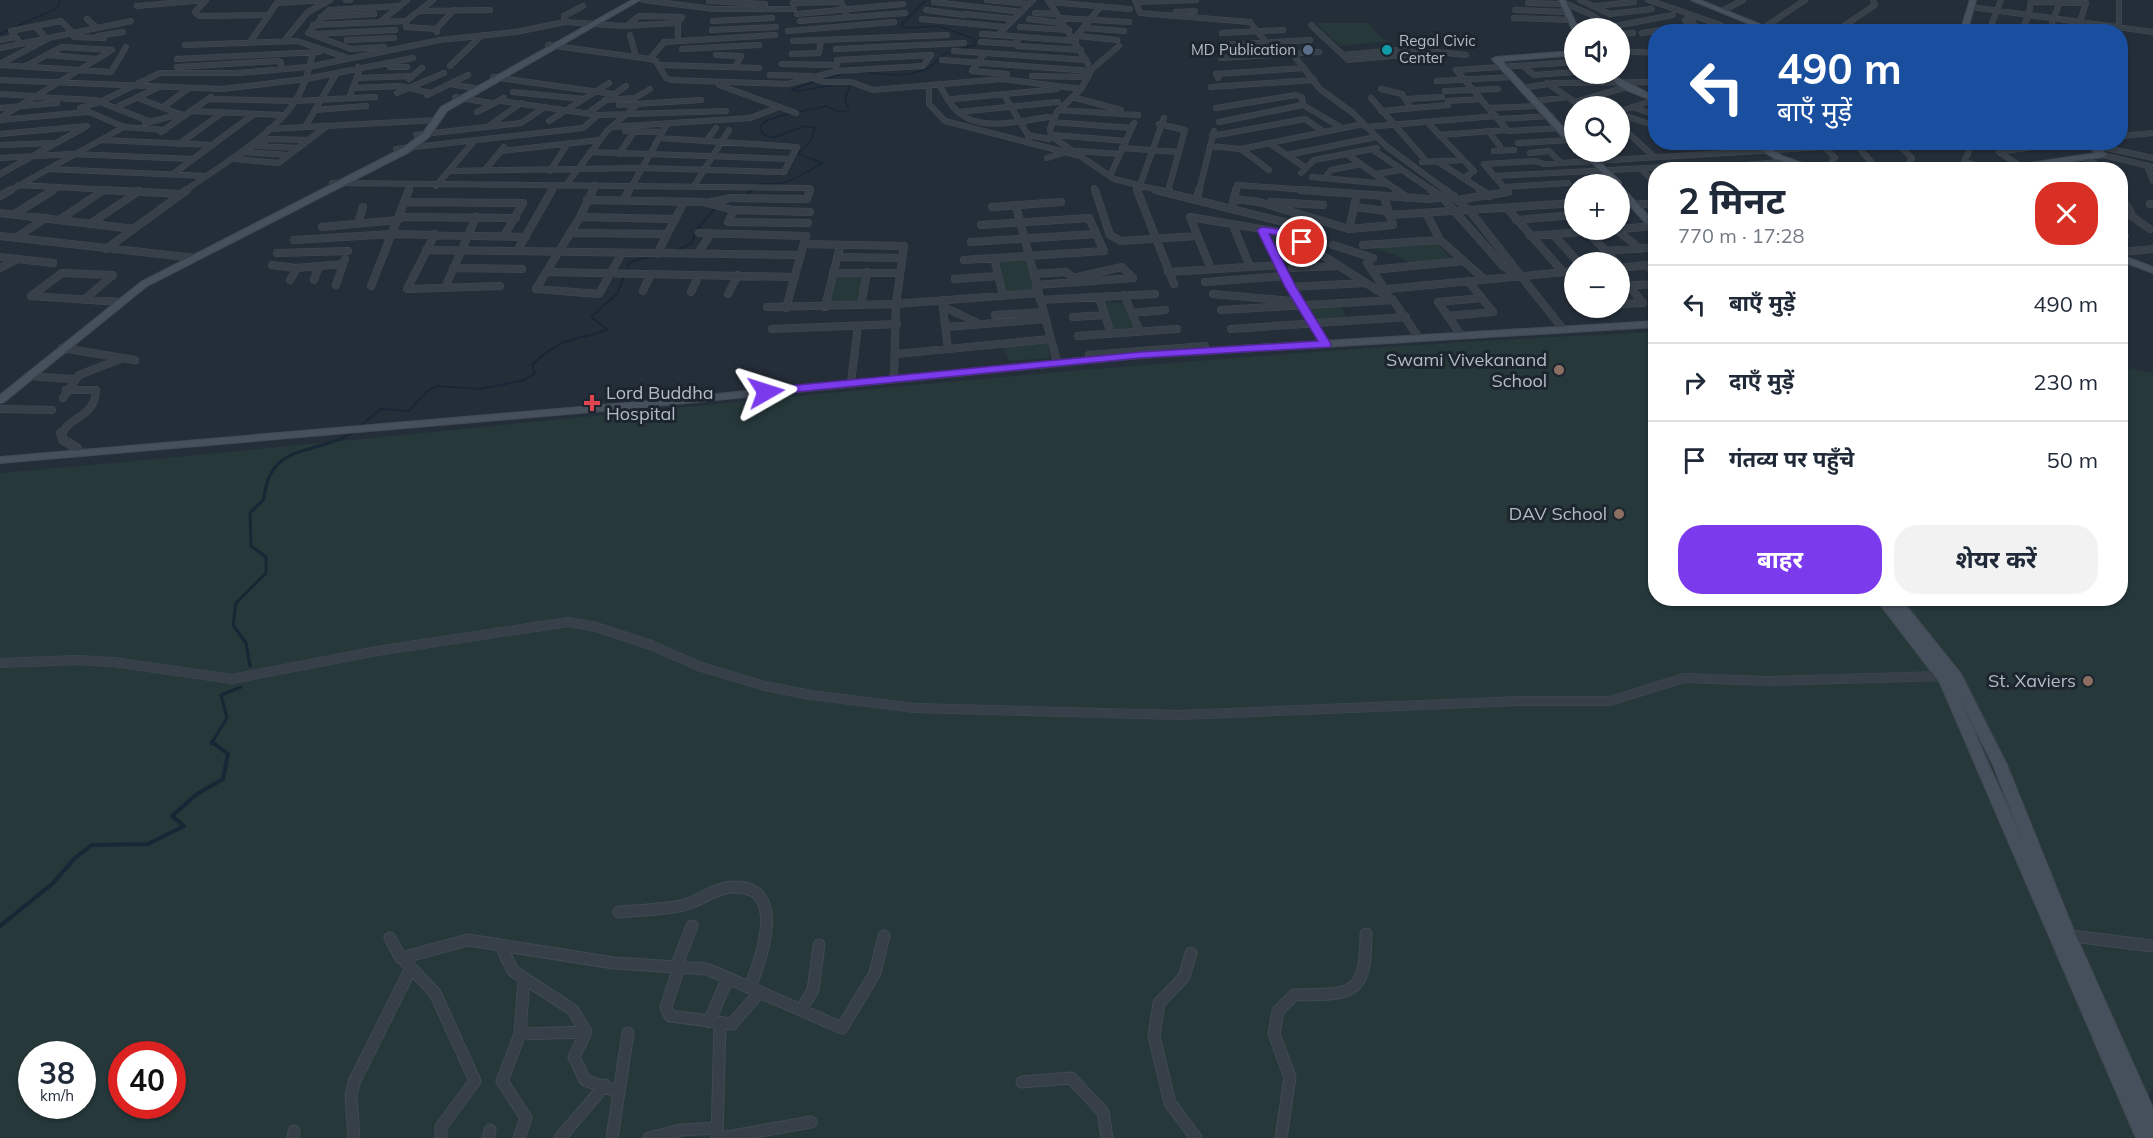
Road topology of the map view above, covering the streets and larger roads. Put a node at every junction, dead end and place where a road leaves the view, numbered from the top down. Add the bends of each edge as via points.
1 (182, 0) edge
2 (205, 0) edge
3 (323, 0) edge
4 (330, 0) edge
5 (345, 0) edge
6 (350, 0) edge
7 (381, 0) edge
8 (407, 0) edge
9 (433, 0) edge
10 (629, 0) edge
11 (637, 0) edge
12 (643, 0) edge
13 (698, 0) edge
14 (942, 0) edge
15 (981, 0) edge
16 (987, 0) edge
17 (1196, 0) edge
18 (1580, 0) edge
19 (1652, 0) edge
20 (1694, 0) edge
21 (1743, 0) edge
22 (1805, 0) edge
23 (1873, 0) edge
24 (2001, 0) edge
25 (2119, 0) edge
26 (709, 1) edge
27 (737, 1) edge
28 (1049, 1) edge
29 (1136, 1) edge
30 (1631, 1) edge
31 (2032, 1) edge
32 (2055, 1) edge
33 (2074, 1) edge
34 (278, 2) edge
35 (1031, 2) edge
36 (1528, 3) dead end
37 (1972, 3) edge
38 (903, 4) dead end
39 (1564, 5) edge
40 (399, 6) junction
41 (583, 6) dead end
42 (686, 6) junction
43 (794, 6) edge
44 (1595, 6) junction
45 (378, 7) junction
46 (974, 7) junction
47 (714, 9) junction
48 (731, 9) junction
49 (766, 9) junction
50 (1099, 9) junction
51 (1515, 9) dead end
52 (1652, 9) junction
53 (1997, 9) junction
54 (454, 10) junction
55 (490, 10) dead end
56 (844, 10) junction
57 (926, 10) dead end
58 (1724, 10) junction
59 (419, 11) junction
60 (1195, 11) dead end
61 (818, 12) junction
62 (1022, 12) junction
63 (1130, 12) dead end
64 (1660, 12) dead end
65 (905, 13) dead end
66 (1035, 13) dead end
67 (1146, 13) junction
68 (374, 14) junction
69 (965, 14) junction
70 (2029, 14) junction
71 (268, 15) junction
72 (1673, 15) dead end
73 (1058, 16) junction
74 (321, 17) junction
75 (849, 17) junction
76 (1698, 17) junction
77 (772, 18) dead end
78 (922, 18) dead end
79 (1514, 18) dead end
80 (1596, 18) edge
81 (2055, 18) junction
82 (87, 19) dead end
83 (1013, 19) junction
84 (1029, 19) dead end
85 (822, 20) junction
86 (1090, 20) junction
87 (1564, 20) edge
88 (131, 21) dead end
89 (406, 21) junction
90 (713, 21) junction
91 (800, 21) junction
92 (380, 22) junction
93 (566, 22) junction
94 (894, 22) dead end
95 (957, 22) junction
96 (1129, 22) dead end
97 (2079, 22) junction
98 (369, 23) junction
99 (678, 23) junction
100 (1630, 23) edge
101 (349, 24) junction
102 (591, 24) junction
103 (1693, 24) edge
104 (1718, 24) edge
105 (1758, 24) edge
106 (1769, 24) edge
107 (1847, 24) edge
108 (1965, 24) edge
109 (1991, 24) edge
110 (2025, 24) edge
111 (2052, 24) edge
112 (2092, 24) edge
113 (2119, 24) edge
114 (313, 25) junction
115 (626, 25) junction
116 (1311, 25) dead end
117 (35, 26) junction
118 (853, 26) junction
119 (776, 27) dead end
120 (1005, 27) junction
121 (1020, 27) dead end
122 (97, 28) junction
123 (1083, 28) junction
124 (436, 29) junction
125 (803, 29) junction
126 (866, 29) dead end
127 (2128, 29) edge
128 (395, 30) dead end
129 (712, 30) junction
130 (836, 30) dead end
131 (1069, 30) junction
132 (1283, 30) dead end
133 (788, 31) dead end
134 (1124, 31) dead end
135 (1257, 31) junction
136 (123, 32) dead end
137 (345, 32) junction
138 (1648, 32) edge
139 (2153, 32) edge
140 (73, 33) junction
141 (1222, 33) dead end
142 (1630, 33) edge
143 (1633, 33) dead end
144 (1642, 33) dead end
145 (309, 34) junction
146 (982, 34) dead end
147 (482, 35) junction
148 (630, 35) dead end
149 (775, 35) dead end
150 (947, 35) dead end
151 (998, 35) junction
152 (63, 36) junction
153 (15, 37) junction
154 (104, 37) junction
155 (1020, 37) junction
156 (394, 38) dead end
157 (711, 38) junction
158 (892, 38) junction
159 (1076, 38) junction
160 (47, 39) junction
161 (0, 40) edge
162 (285, 40) junction
163 (347, 40) junction
164 (440, 40) junction
165 (678, 40) junction
166 (821, 40) junction
167 (836, 40) junction
168 (1310, 40) dead end
169 (793, 41) dead end
170 (72, 42) dead end
171 (250, 42) junction
172 (981, 42) dead end
173 (964, 43) dead end
174 (1266, 43) junction
175 (21, 44) junction
176 (203, 44) junction
177 (1015, 44) junction
178 (184, 45) dead end
179 (413, 45) junction
180 (759, 45) dead end
181 (1221, 45) dead end
182 (550, 46) junction
183 (894, 46) junction
184 (1367, 46) junction
185 (62, 47) junction
186 (126, 47) dead end
187 (710, 47) junction
188 (100, 49) junction
189 (351, 49) junction
190 (682, 49) dead end
191 (836, 49) junction
192 (1337, 49) junction
193 (1081, 50) junction
194 (1415, 50) junction
195 (0, 51) edge
196 (954, 51) dead end
197 (313, 52) junction
198 (327, 52) junction
199 (1319, 52) dead end
200 (1374, 52) junction
201 (1630, 52) edge
202 (985, 53) junction
203 (1292, 53) junction
204 (1648, 53) edge
205 (18, 54) junction
206 (792, 54) dead end
207 (1275, 54) junction
208 (1564, 54) edge
209 (46, 55) junction
210 (716, 55) dead end
211 (1343, 55) junction
212 (1466, 55) dead end
213 (636, 57) junction
214 (895, 57) junction
215 (1379, 57) junction
216 (192, 58) junction
217 (413, 58) dead end
218 (1221, 58) dead end
219 (97, 59) junction
220 (177, 59) dead end
221 (350, 59) junction
222 (650, 59) junction
223 (942, 60) dead end
224 (1086, 60) junction
225 (979, 62) junction
226 (1564, 63) edge
227 (782, 64) dead end
228 (0, 65) edge
229 (660, 65) junction
230 (837, 65) junction
231 (450, 66) dead end
232 (1523, 66) junction
233 (24, 67) junction
234 (174, 67) dead end
235 (308, 67) junction
236 (407, 67) dead end
237 (735, 67) junction
238 (363, 68) junction
239 (422, 68) dead end
240 (759, 68) dead end
241 (1304, 68) junction
242 (1505, 68) junction
243 (280, 69) junction
244 (77, 71) junction
245 (444, 73) dead end
246 (1090, 73) junction
247 (1564, 73) edge
248 (336, 74) junction
249 (468, 75) dead end
250 (770, 75) dead end
251 (412, 76) junction
252 (496, 77) junction
253 (1513, 77) junction
254 (357, 78) junction
255 (1218, 78) dead end
256 (306, 79) junction
257 (817, 79) junction
258 (0, 80) edge
259 (1314, 80) junction
260 (1464, 80) junction
261 (1542, 80) dead end
262 (528, 81) junction
263 (1437, 81) dead end
264 (708, 82) junction
265 (270, 83) junction
266 (609, 83) dead end
267 (1648, 83) edge
268 (55, 84) junction
269 (450, 84) junction
270 (939, 84) junction
271 (1571, 84) edge
272 (1581, 84) edge
273 (1602, 84) edge
274 (929, 85) junction
275 (1624, 85) junction
276 (400, 86) junction
277 (626, 86) dead end
278 (1550, 86) junction
279 (132, 87) junction
280 (158, 87) junction
281 (1211, 87) dead end
282 (189, 88) junction
283 (353, 88) junction
284 (370, 88) junction
285 (476, 88) junction
286 (1068, 88) dead end
287 (1522, 88) junction
288 (222, 89) junction
289 (409, 89) junction
290 (650, 89) dead end
291 (1081, 89) junction
292 (1381, 89) dead end
293 (1498, 89) dead end
294 (1473, 90) junction
295 (597, 91) junction
296 (513, 92) junction
297 (397, 93) dead end
298 (432, 93) junction
299 (0, 94) edge
300 (613, 94) junction
301 (672, 94) dead end
302 (1004, 94) junction
303 (1566, 96) edge
304 (1594, 96) joint
305 (1648, 96) edge
306 (35, 97) junction
307 (364, 97) junction
308 (375, 97) dead end
309 (422, 97) dead end
310 (1072, 97) junction
311 (138, 98) junction
312 (349, 98) junction
313 (458, 98) junction
314 (1371, 98) dead end
315 (1564, 98) edge
316 (208, 99) junction
317 (321, 99) junction
318 (583, 99) junction
319 (953, 99) dead end
320 (1406, 99) junction
321 (1446, 99) junction
322 (1481, 99) junction
323 (261, 100) junction
324 (605, 100) junction
325 (700, 100) dead end
326 (97, 101) junction
327 (295, 101) junction
328 (501, 101) junction
329 (671, 102) junction
330 (1648, 102) edge
331 (491, 103) junction
332 (521, 103) junction
333 (1536, 103) junction
334 (638, 104) junction
335 (619, 105) dead end
336 (1303, 105) junction
337 (19, 106) junction
338 (366, 106) dead end
339 (1059, 106) junction
340 (163, 107) junction
341 (545, 107) junction
342 (779, 107) junction
343 (1011, 107) junction
344 (1632, 107) joint
345 (0, 108) edge
346 (116, 108) junction
347 (1216, 108) dead end
348 (1411, 108) junction
349 (1489, 108) junction
350 (315, 110) junction
351 (568, 110) junction
352 (190, 111) junction
353 (726, 111) dead end
354 (1381, 111) junction
355 (92, 112) junction
356 (477, 112) dead end
357 (959, 112) junction
358 (1648, 112) edge
359 (222, 113) junction
360 (588, 113) junction
361 (796, 113) dead end
362 (1139, 113) junction
363 (254, 114) junction
364 (672, 114) junction
365 (183, 115) junction
366 (598, 115) junction
367 (282, 116) junction
368 (625, 116) junction
369 (1550, 116) junction
370 (1648, 116) edge
371 (1630, 117) edge
372 (1497, 118) junction
373 (0, 119) edge
374 (1050, 119) junction
375 (428, 120) junction
376 (438, 120) junction
377 (1018, 120) junction
378 (1637, 120) junction
379 (549, 121) dead end
380 (151, 122) junction
381 (1219, 122) dead end
382 (1427, 122) junction
383 (1648, 123) edge
384 (667, 124) junction
385 (694, 124) dead end
386 (1394, 125) junction
387 (327, 126) junction
388 (489, 126) junction
389 (1365, 126) junction
390 (128, 127) junction
391 (305, 127) junction
392 (716, 128) dead end
393 (1132, 128) junction
394 (1342, 128) junction
395 (1560, 128) junction
396 (269, 129) junction
397 (609, 129) junction
398 (165, 130) junction
399 (729, 130) dead end
400 (1044, 130) dead end
401 (1507, 130) junction
402 (1488, 131) junction
403 (1564, 131) edge
404 (634, 132) junction
405 (1324, 132) junction
406 (1027, 133) junction
407 (2153, 133) edge
408 (0, 134) edge
409 (421, 135) junction
410 (661, 135) junction
411 (1438, 135) junction
412 (1630, 135) edge
413 (510, 136) junction
414 (1050, 137) junction
415 (1376, 137) junction
416 (2128, 137) edge
417 (98, 140) junction
418 (309, 140) junction
419 (600, 140) junction
420 (684, 140) junction
421 (1564, 140) edge
422 (474, 141) junction
423 (706, 141) junction
424 (1126, 141) junction
425 (58, 142) junction
426 (147, 142) junction
427 (719, 142) junction
428 (568, 143) junction
429 (1029, 143) junction
430 (1269, 143) junction
431 (1518, 143) dead end
432 (179, 144) junction
433 (0, 145) edge
434 (213, 145) junction
435 (253, 145) junction
436 (1210, 146) junction
437 (1386, 146) junction
438 (1500, 146) dead end
439 (298, 148) junction
440 (401, 149) junction
441 (1241, 149) junction
442 (1372, 149) junction
443 (1151, 150) junction
444 (1514, 150) dead end
445 (1747, 150) edge
446 (1767, 150) edge
447 (1827, 150) edge
448 (1904, 150) edge
449 (1952, 150) edge
450 (1970, 150) edge
451 (2012, 150) edge
452 (2097, 150) edge
453 (2125, 150) edge
454 (501, 151) junction
455 (1121, 151) junction
456 (242, 152) junction
457 (590, 153) junction
458 (1065, 153) junction
459 (1179, 153) junction
460 (1530, 153) dead end
461 (72, 154) junction
462 (620, 154) junction
463 (649, 154) junction
464 (1078, 154) junction
465 (1347, 154) junction
466 (289, 155) junction
467 (1652, 155) junction
468 (2103, 155) junction
469 (32, 156) junction
470 (711, 156) junction
471 (1287, 156) junction
472 (1630, 157) edge
473 (0, 158) edge
474 (153, 158) junction
475 (1047, 158) dead end
476 (2153, 158) edge
477 (193, 159) junction
478 (791, 159) junction
479 (2086, 159) junction
480 (1461, 160) junction
481 (1437, 161) junction
482 (1427, 162) junction
483 (1560, 162) junction
484 (1564, 162) edge
485 (1593, 162) edge
486 (1785, 162) edge
487 (1832, 162) edge
488 (1910, 162) edge
489 (1964, 162) joint
490 (2014, 162) edge
491 (2058, 162) edge
492 (2092, 162) edge
493 (1508, 163) junction
494 (1361, 164) junction
495 (1409, 164) junction
496 (2150, 167) edge
497 (578, 168) junction
498 (642, 168) junction
499 (1400, 168) junction
500 (1648, 168) edge
501 (48, 169) junction
502 (1641, 169) junction
503 (485, 170) junction
504 (703, 170) junction
505 (1269, 170) dead end
506 (449, 171) junction
507 (550, 171) junction
508 (1603, 171) junction
509 (2, 172) edge
510 (135, 172) junction
511 (173, 174) junction
512 (1375, 174) junction
513 (1521, 174) junction
514 (1606, 174) edge
515 (206, 176) junction
516 (1110, 176) junction
517 (1494, 176) junction
518 (1648, 176) edge
519 (1312, 177) dead end
520 (1325, 178) junction
521 (2153, 181) edge
522 (1469, 182) junction
523 (332, 183) junction
524 (1564, 183) edge
525 (342, 184) junction
526 (1388, 184) junction
527 (18, 185) junction
528 (411, 185) junction
529 (566, 185) junction
530 (595, 185) junction
531 (632, 185) junction
532 (1138, 185) junction
533 (436, 186) junction
534 (554, 186) junction
535 (694, 186) junction
536 (1531, 186) junction
537 (56, 188) junction
538 (1094, 188) dead end
539 (1505, 188) junction
540 (104, 190) junction
541 (139, 191) junction
542 (1328, 191) junction
543 (1168, 192) junction
544 (181, 194) junction
545 (1357, 194) junction
546 (0, 196) edge
547 (1490, 196) junction
548 (1384, 197) junction
549 (1197, 198) junction
550 (1407, 198) junction
551 (1443, 198) junction
552 (1456, 198) junction
553 (1234, 199) junction
554 (587, 200) junction
555 (623, 201) junction
556 (1630, 201) edge
557 (404, 202) junction
558 (684, 202) junction
559 (1061, 202) dead end
560 (1259, 202) junction
561 (1648, 202) edge
562 (710, 203) junction
563 (1564, 204) edge
564 (1323, 205) junction
565 (1016, 206) junction
566 (363, 207) dead end
567 (992, 207) dead end
568 (1232, 207) junction
569 (1355, 207) junction
570 (1507, 208) junction
571 (2128, 208) edge
572 (734, 210) junction
573 (1470, 211) junction
574 (810, 212) dead end
575 (1458, 212) junction
576 (0, 213) edge
577 (1388, 213) junction
578 (2128, 213) edge
579 (15, 214) junction
580 (1427, 214) junction
581 (2132, 215) junction
582 (1564, 216) edge
583 (476, 217) junction
584 (580, 217) junction
585 (46, 218) junction
586 (516, 218) junction
587 (398, 219) junction
588 (673, 219) junction
589 (1648, 219) edge
590 (58, 220) junction
591 (1319, 220) junction
592 (1516, 220) junction
593 (1021, 222) junction
594 (358, 223) junction
595 (90, 224) junction
596 (808, 224) dead end
597 (981, 225) dead end
598 (1233, 225) junction
599 (322, 226) dead end
600 (1648, 227) edge
601 (1630, 228) edge
602 (134, 229) junction
603 (1348, 229) junction
604 (2150, 229) dead end
605 (1262, 230) junction
606 (570, 233) junction
607 (699, 233) dead end
608 (1564, 233) edge
609 (392, 234) junction
610 (435, 234) junction
611 (666, 234) junction
612 (711, 234) junction
613 (1096, 234) junction
614 (1552, 234) junction
615 (468, 235) junction
616 (735, 235) junction
617 (1297, 235) junction
618 (0, 236) edge
619 (504, 236) junction
620 (1196, 236) junction
621 (1530, 236) junction
622 (354, 237) junction
623 (526, 237) junction
624 (15, 238) junction
625 (1026, 239) junction
626 (1155, 239) junction
627 (294, 240) dead end
628 (1440, 240) junction
629 (1596, 240) edge
630 (1630, 240) edge
631 (971, 243) dead end
632 (804, 244) junction
633 (840, 245) junction
634 (1333, 245) dead end
635 (1363, 245) dead end
636 (1648, 248) edge
637 (106, 249) junction
638 (1640, 249) junction
639 (2153, 249) edge
640 (426, 250) junction
641 (461, 250) junction
642 (348, 251) junction
643 (517, 251) junction
644 (1606, 251) joint
645 (2128, 251) edge
646 (559, 252) junction
647 (1569, 252) edge
648 (278, 253) dead end
649 (622, 253) junction
650 (659, 254) junction
651 (697, 254) junction
652 (728, 255) junction
653 (801, 255) junction
654 (1030, 255) junction
655 (0, 257) edge
656 (184, 257) junction
657 (837, 257) junction
658 (195, 258) junction
659 (902, 258) junction
660 (994, 258) junction
661 (17, 259) junction
662 (963, 261) dead end
663 (1463, 261) junction
664 (2128, 261) edge
665 (53, 263) dead end
666 (343, 264) junction
667 (272, 265) dead end
668 (1279, 265) junction
669 (319, 266) junction
670 (1336, 266) junction
671 (1630, 266) edge
672 (1648, 266) edge
673 (1250, 267) junction
674 (0, 268) edge
675 (297, 268) junction
676 (453, 268) junction
677 (1292, 268) dead end
678 (522, 269) dead end
679 (1211, 269) junction
680 (1372, 270) junction
681 (2153, 270) edge
682 (546, 272) junction
683 (1168, 272) junction
684 (1563, 272) joint
685 (615, 273) junction
686 (833, 273) junction
687 (867, 273) junction
688 (899, 273) junction
689 (651, 274) junction
690 (1034, 274) junction
691 (699, 275) junction
692 (738, 275) junction
693 (1517, 275) junction
694 (998, 276) junction
695 (1285, 276) junction
696 (795, 277) junction
697 (290, 279) dead end
698 (955, 279) dead end
699 (1484, 279) junction
700 (314, 280) dead end
701 (1076, 280) junction
702 (1103, 280) junction
703 (1468, 281) junction
704 (1205, 282) dead end
705 (1365, 283) junction
706 (1174, 284) dead end
707 (336, 285) dead end
708 (371, 285) dead end
709 (1648, 285) edge
710 (500, 286) dead end
711 (1630, 286) edge
712 (1290, 287) junction
713 (1630, 287) edge
714 (445, 288) junction
715 (1381, 289) junction
716 (643, 291) dead end
717 (691, 292) dead end
718 (1038, 293) junction
719 (728, 294) dead end
720 (1155, 294) dead end
721 (1213, 294) dead end
722 (1003, 295) junction
723 (1124, 295) junction
724 (1110, 296) junction
725 (1099, 297) junction
726 (1482, 298) junction
727 (86, 299) junction
728 (1393, 300) junction
729 (115, 302) junction
730 (943, 303) junction
731 (1300, 303) junction
732 (897, 304) junction
733 (1630, 304) edge
734 (861, 306) junction
735 (825, 307) junction
736 (767, 308) dead end
737 (786, 308) junction
738 (1165, 310) dead end
739 (1221, 310) dead end
740 (1132, 313) junction
741 (995, 315) dead end
742 (1044, 315) junction
743 (1104, 315) junction
744 (1447, 316) junction
745 (1073, 317) dead end
746 (1406, 317) junction
747 (897, 324) junction
748 (1314, 324) junction
749 (1648, 324) edge
750 (981, 325) junction
751 (858, 326) junction
752 (946, 327) junction
753 (1562, 328) junction
754 (771, 329) dead end
755 (1177, 329) dead end
756 (1231, 329) dead end
757 (80, 330) junction
758 (1140, 332) junction
759 (1130, 333) junction
760 (1111, 334) junction
761 (1461, 335) junction
762 (1078, 336) dead end
763 (1419, 338) junction
764 (1051, 339) junction
765 (1326, 344) junction
766 (1205, 346) dead end
767 (62, 348) junction
768 (948, 349) junction
769 (1139, 353) junction
770 (896, 354) junction
771 (1089, 355) dead end
772 (123, 358) junction
773 (135, 360) dead end
774 (1057, 362) junction
775 (28, 376) junction
776 (894, 378) junction
777 (73, 379) junction
778 (851, 382) junction
779 (0, 390) edge
780 (0, 400) edge
781 (0, 410) edge
782 (52, 410) dead end
783 (77, 453) junction
784 (0, 460) edge
785 (1887, 606) edge
786 (1900, 606) edge
787 (0, 663) edge
788 (1943, 676) junction
789 (1959, 698) junction
790 (619, 912) dead end
791 (692, 926) dead end
792 (1366, 934) dead end
793 (2062, 935) junction
794 (884, 936) dead end
795 (390, 938) dead end
796 (819, 945) dead end
797 (501, 946) junction
798 (2153, 946) edge
799 (1191, 953) dead end
800 (401, 958) junction
801 (677, 967) junction
802 (411, 968) junction
803 (728, 978) junction
804 (524, 979) junction
805 (755, 990) junction
806 (801, 1010) junction
807 (715, 1023) junction
808 (586, 1032) junction
809 (628, 1033) dead end
810 (520, 1034) junction
811 (1022, 1082) dead end
812 (605, 1085) junction
813 (619, 1092) junction
814 (2148, 1121) edge
815 (811, 1122) dead end
816 (718, 1135) edge
817 (354, 1138) edge
818 (441, 1138) edge
819 (519, 1138) edge
820 (560, 1138) edge
821 (612, 1138) edge
822 (650, 1138) edge
823 (1107, 1138) edge
824 (1196, 1138) edge
825 (1281, 1138) edge
826 (2145, 1138) edge

1 - 2 street via 138,4
2 - 71 street via 195,12 199,16
3 - 34 street
4 - 162 street via 308,12
5 - 6 street
7 - 45 street
8 - 40 street
9 - 59 street
10 - 102 street
11 - 102 street
12 - 42 street
13 - 42 street
14 - 46 street via 934,2
15 - 46 street
16 - 35 street
17 - 29 street
18 - 44 street
19 - 76 street
20 - 58 street
21 - 58 street
22 - 106 street
23 - 107 street via 1875,5
24 - 53 street
25 - 113 street
26 - 27 street
27 - 48 street
27 - 49 street via 766,4
28 - 50 street
28 - 73 street
29 - 67 street via 1140,13
30 - 44 street
30 - 52 street
31 - 32 street
31 - 70 street
32 - 33 street
32 - 81 street
33 - 97 street via 2086,3
34 - 71 street
35 - 62 street
36 - 39 street
37 - 53 street
37 - 108 street
38 - 56 street
39 - 51 street
39 - 80 street
40 - 45 street
40 - 92 street
41 - 93 street via 564,16
42 - 47 street
43 - 49 street
43 - 56 street via 841,2
43 - 61 street
43 - 91 street
44 - 52 street via 1610,14
45 - 68 street
45 - 74 street via 331,9
46 - 62 street
46 - 69 street
47 - 48 street
47 - 90 street
48 - 49 street
50 - 63 street
50 - 73 street
50 - 86 street
52 - 64 street
53 - 70 street
53 - 109 street
54 - 55 street
54 - 59 street
54 - 124 street
56 - 61 street
56 - 75 street
57 - 69 street
58 - 105 street
59 - 89 street
60 - 67 street
61 - 85 street
62 - 83 street
65 - 75 street
66 - 73 street
67 - 135 street via 1247,21
68 - 74 street
68 - 98 street
69 - 83 street
69 - 95 street
70 - 81 street
70 - 110 street
71 - 171 street
72 - 100 street
73 - 84 street
73 - 86 street
73 - 131 street
74 - 114 street
75 - 85 street
75 - 118 street
76 - 103 street via 1685,20
76 - 104 street
77 - 90 street
78 - 95 street
79 - 87 street
81 - 97 street
81 - 111 street
82 - 122 street
83 - 120 street
85 - 91 street
86 - 96 street
86 - 123 street
88 - 122 street
89 - 92 street
89 - 124 street via 409,29
90 - 129 street
91 - 125 street
92 - 98 street
93 - 102 street
93 - 147 street
94 - 118 street
95 - 120 street
97 - 112 street
98 - 101 street
99 - 115 street
99 - 115 street via 682,17 639,16
99 - 165 street
101 - 114 street
101 - 137 street
102 - 115 street
102 - 182 street
114 - 145 street
116 - 192 street
117 - 140 street via 61,21
117 - 153 street via 10,31
117 - 160 street
118 - 125 street
119 - 129 street
120 - 151 street
121 - 131 street
122 - 140 street
123 - 134 street
123 - 159 street
124 - 164 street
125 - 130 street
125 - 133 street
126 - 158 street via 892,28
127 - 139 street
128 - 137 street
129 - 157 street
131 - 159 street
132 - 135 street
135 - 141 street
135 - 174 street
136 - 154 street
137 - 145 street
137 - 163 street
138 - 144 street
140 - 152 street
142 - 143 street
145 - 189 street
146 - 151 street
147 - 164 street
147 - 231 street
148 - 213 street
149 - 157 street
150 - 158 street
151 - 155 street
152 - 154 street
152 - 160 street
153 - 161 street
153 - 175 street
154 - 188 street via 106,41
155 - 159 street
155 - 177 street
156 - 163 street
157 - 165 street
157 - 187 street
158 - 167 street
158 - 183 street
159 - 193 street
159 - 246 street via 1118,43
160 - 175 street
160 - 205 street
162 - 171 street
162 - 198 street via 302,41
163 - 189 street
164 - 179 street
165 - 222 street via 661,43
166 - 167 street
166 - 169 street
166 - 206 street via 819,53
167 - 191 street
168 - 174 street
170 - 185 street
171 - 176 street
172 - 177 street
173 - 183 street
174 - 181 street
174 - 207 street
175 - 195 street
176 - 178 street
176 - 216 street
177 - 193 street
179 - 189 street
179 - 221 street
180 - 187 street
182 - 213 street
182 - 252 street
183 - 191 street
183 - 214 street
184 - 192 street
184 - 194 street via 1394,44
184 - 200 street
185 - 188 street
185 - 209 street
186 - 244 street via 111,72
187 - 190 street
188 - 219 street via 112,50
191 - 230 street
192 - 211 street
193 - 224 street
194 - 200 street
194 - 212 street
194 - 215 street
195 - 205 street
196 - 202 street
197 - 198 street
197 - 216 street
197 - 235 street
198 - 221 street
199 - 203 street
200 - 211 street
200 - 215 street
201 - 204 street
202 - 224 street
202 - 225 street
203 - 207 street
203 - 241 street
205 - 228 street
207 - 218 street
208 - 242 street via 1496,58
209 - 219 street
209 - 233 street
210 - 237 street via 741,56
211 - 215 street via 1348,60
213 - 222 street
214 - 230 street
214 - 230 street via 931,55 922,66
216 - 220 street
217 - 238 street
219 - 244 street
221 - 235 street
221 - 238 street
222 - 229 street
223 - 225 street
224 - 246 street
225 - 246 street
225 - 246 street via 972,71 1053,78
226 - 232 street
227 - 230 street
228 - 233 street
229 - 237 street
229 - 264 street via 669,80
230 - 257 street
232 - 242 street
232 - 247 street via 1534,75
233 - 244 street
234 - 243 street via 277,61
235 - 243 street
235 - 256 street
236 - 238 street
237 - 240 street
238 - 248 street
238 - 254 street
239 - 251 street
241 - 255 street via 1216,74
241 - 259 street
242 - 253 street
242 - 260 street via 1456,70
243 - 279 street via 160,73
244 - 268 street
245 - 289 street
246 - 291 street
248 - 256 street
248 - 317 street
249 - 269 street
250 - 257 street
251 - 254 street
251 - 276 street
252 - 262 street
252 - 285 street
253 - 260 street
253 - 287 street
254 - 283 street
256 - 265 street
256 - 327 street
257 - 264 street via 788,84
257 - 274 street via 851,82 873,90
258 - 268 street
259 - 281 street
259 - 389 street
260 - 263 street
260 - 294 street
261 - 278 street
262 - 295 street
262 - 296 street
264 - 342 street
265 - 288 street
265 - 323 street
266 - 295 street
267 - 275 street
268 - 279 street
268 - 306 street
269 - 285 street
269 - 298 street
270 - 274 street
270 - 291 street via 1009,79
270 - 357 street
271 - 278 street
272 - 304 street
273 - 275 street
274 - 429 street via 929,104 945,121
275 - 304 street
275 - 305 street
276 - 284 street
276 - 289 street
277 - 300 street
278 - 287 street
278 - 303 street
279 - 280 street
279 - 326 street
280 - 282 street
280 - 311 street
282 - 288 street
282 - 340 street
283 - 284 street
283 - 312 street
284 - 307 street
285 - 313 street
286 - 302 street
287 - 333 street
288 - 316 street
289 - 297 street
289 - 298 street
290 - 324 street via 635,98
291 - 310 street
292 - 320 street via 1400,93
293 - 294 street
294 - 321 street
294 - 322 street
295 - 300 street
295 - 318 street
296 - 318 street
296 - 328 street
298 - 309 street
299 - 306 street
300 - 324 street
301 - 329 street
302 - 319 street
302 - 343 street
306 - 326 street
306 - 337 street
307 - 308 street
307 - 312 street
310 - 339 street
310 - 362 street
311 - 340 street
311 - 346 street
312 - 317 street
313 - 331 street
313 - 375 street via 438,107
313 - 376 street via 444,108
314 - 354 street
315 - 333 street
316 - 323 street
316 - 352 street
317 - 327 street
317 - 350 street
318 - 351 street
320 - 321 street
320 - 348 street
321 - 322 street
321 - 348 street
322 - 349 street
323 - 327 street
324 - 360 street
325 - 329 street
326 - 337 street
326 - 346 street
326 - 355 street via 80,108
327 - 367 street
328 - 331 street
328 - 332 street
329 - 334 street
329 - 364 street
330 - 344 street
331 - 356 street
332 - 341 street
332 - 388 street
333 - 349 street
333 - 369 street
334 - 335 street
334 - 368 street
336 - 347 street via 1302,97 1296,96
336 - 381 street
336 - 394 street
337 - 345 street
337 - 373 street
338 - 350 street
339 - 343 street
339 - 362 street
339 - 374 street
340 - 365 street
341 - 351 street
341 - 388 street via 521,123
342 - 361 street
342 - 384 street via 750,118
343 - 357 street
343 - 377 street
344 - 358 street
346 - 380 street
348 - 354 street
349 - 372 street
350 - 391 street
351 - 360 street
351 - 379 street
352 - 359 street
352 - 365 street
353 - 364 street
354 - 386 street
355 - 373 street
355 - 390 street
357 - 377 street via 980,121
359 - 363 street
359 - 432 street
360 - 366 street
362 - 393 street
363 - 367 street
363 - 434 street
364 - 368 street
365 - 380 street
365 - 398 street
366 - 368 street
366 - 413 street via 583,128
367 - 396 street
368 - 397 street
369 - 372 street
369 - 395 street
370 - 378 street
371 - 378 street
372 - 382 street
372 - 401 street
374 - 377 street
374 - 393 street
374 - 414 street
375 - 376 street
375 - 387 street
375 - 409 street
376 - 409 street
377 - 406 street
378 - 383 street
380 - 390 street
382 - 386 street
382 - 411 street
384 - 397 street
384 - 410 street
385 - 420 street
386 - 389 street
386 - 482 street
387 - 391 street
387 - 418 street
388 - 409 street
388 - 422 street
389 - 394 street
389 - 415 street
390 - 398 street
390 - 417 street
391 - 396 street
392 - 423 street
393 - 424 street
394 - 405 street
395 - 401 street
395 - 403 street
396 - 456 street
397 - 404 street
397 - 419 street
398 - 426 street
399 - 427 street
400 - 406 street
401 - 402 street
402 - 411 street
402 - 438 street
404 - 410 street
404 - 462 street
405 - 430 street
405 - 436 street via 1305,120 1213,133
406 - 414 street
406 - 429 street
407 - 416 street
408 - 425 street via 87,126
409 - 440 street
410 - 420 street
410 - 463 street
411 - 480 street
412 - 467 street
413 - 422 street
413 - 454 street
414 - 424 street
414 - 464 street
415 - 437 street
415 - 471 street
417 - 426 street
417 - 461 street
418 - 435 street via 269,139
418 - 439 street
419 - 428 street
419 - 457 street
420 - 423 street
421 - 431 street
422 - 440 street
422 - 506 street
423 - 427 street
424 - 455 street
425 - 433 street
425 - 469 street
426 - 432 street
427 - 470 street
427 - 478 street via 797,147
428 - 454 street
428 - 507 street
429 - 458 street
430 - 441 street
430 - 471 street
432 - 434 street
434 - 477 street
435 - 439 street
435 - 456 street
436 - 441 street
436 - 549 street
437 - 442 street
437 - 495 street
439 - 466 street
440 - 523 street
440 - 525 street
441 - 505 street
442 - 465 street
442 - 499 street
443 - 455 street
443 - 459 street
443 - 459 street via 1162,121 1185,130
443 - 532 street
444 - 493 street via 1494,151
445 - 467 street
446 - 486 street
447 - 487 street
448 - 488 street via 1912,158
449 - 489 street
450 - 489 street
451 - 490 street via 1998,152
452 - 468 street
453 - 476 street
454 - 503 street
455 - 464 street
455 - 516 street
456 - 466 street
456 - 466 street via 235,159 279,163
456 - 515 street
457 - 462 street
457 - 497 street
458 - 464 street
458 - 475 street
459 - 543 street
460 - 483 street via 1549,151
461 - 469 street
461 - 474 street
461 - 501 street
462 - 463 street
463 - 470 street
463 - 498 street
464 - 516 street
465 - 471 street via 1314,160 1304,171
465 - 494 street
467 - 472 street
468 - 479 street
468 - 496 street
469 - 473 street
469 - 509 street
470 - 478 street
470 - 504 street
474 - 477 street
474 - 510 street
477 - 511 street
478 - 504 street via 784,172
479 - 491 street
479 - 492 street
480 - 481 street
480 - 522 street via 1474,171 1467,176
481 - 482 street
481 - 522 street
482 - 495 street
483 - 484 street
483 - 493 street
485 - 508 street
493 - 513 street
493 - 517 street via 1484,164
494 - 512 street
494 - 520 street via 1331,170
495 - 499 street
495 - 552 street
496 - 521 street
497 - 498 street
497 - 507 street
497 - 529 street
498 - 504 street
498 - 531 street
499 - 512 street
499 - 551 street
500 - 502 street
501 - 510 street
501 - 527 street
502 - 508 street
502 - 518 street
503 - 506 street
503 - 507 street
504 - 535 street
506 - 533 street
508 - 513 street
508 - 514 street
510 - 511 street
511 - 515 street
512 - 526 street
513 - 517 street
513 - 536 street
515 - 544 street
516 - 532 street
517 - 539 street
519 - 520 street
520 - 526 street
522 - 547 street
523 - 525 street
523 - 656 street
524 - 536 street
525 - 528 street
525 - 658 street
526 - 550 street
527 - 537 street
527 - 546 street
528 - 533 street
528 - 557 street
529 - 530 street
529 - 534 street
530 - 531 street
530 - 554 street
531 - 535 street
531 - 555 street
532 - 543 street
532 - 626 street
533 - 534 street
534 - 623 street
535 - 562 street via 810,188 807,199 741,198
536 - 539 street
537 - 540 street
537 - 579 street
538 - 626 street via 1110,234 1121,241
539 - 547 street via 1509,192
540 - 541 street
540 - 590 street
541 - 544 street
541 - 595 street
542 - 545 street
542 - 553 street via 1237,185
542 - 564 street
543 - 549 street
544 - 602 street
545 - 548 street
545 - 569 street
547 - 552 street
548 - 550 street
548 - 577 street
549 - 568 street
550 - 551 street
551 - 552 street
551 - 575 street
552 - 573 street
553 - 560 street
553 - 568 street
554 - 555 street
554 - 584 street
555 - 558 street
556 - 561 street
556 - 589 street
557 - 586 street via 523,203
557 - 587 street
558 - 562 street
558 - 588 street
559 - 565 street
560 - 564 street
560 - 591 street
562 - 572 street
563 - 570 street
564 - 591 street
565 - 567 street
565 - 593 street
566 - 594 street
568 - 617 street via 1292,224
569 - 577 street
569 - 603 street
570 - 573 street
570 - 592 street
571 - 581 street
572 - 574 street
572 - 596 street via 728,222
573 - 575 street
573 - 693 street
575 - 580 street
575 - 693 street via 1504,267
576 - 579 street
577 - 580 street
577 - 603 street via 1393,225
578 - 581 street
579 - 585 street
580 - 628 street
581 - 604 street
582 - 592 street
583 - 586 street
583 - 587 street
583 - 615 street
584 - 588 street
584 - 606 street
585 - 590 street
585 - 624 street
586 - 619 street
587 - 594 street
587 - 609 street
588 - 611 street
590 - 595 street
591 - 603 street
592 - 621 street
593 - 597 street
593 - 613 street via 1089,218
593 - 625 street
594 - 599 street
595 - 602 street
598 - 605 street
598 - 620 street via 1190,217
598 - 673 street
600 - 601 street
602 - 637 street
605 - 617 street
605 - 668 street
606 - 611 street
606 - 646 street
607 - 612 street
608 - 614 street
609 - 610 street
609 - 622 street
609 - 708 street
610 - 615 street
610 - 640 street
611 - 650 street
612 - 616 street
612 - 651 street
613 - 625 street
613 - 654 street via 1104,251
614 - 621 street
614 - 647 street
615 - 619 street
615 - 641 street
616 - 632 street via 806,236
616 - 652 street
617 - 670 street
618 - 624 street
619 - 623 street
620 - 626 street
620 - 679 street
621 - 684 street
622 - 627 street
622 - 642 street
623 - 643 street
624 - 637 street
625 - 631 street
625 - 654 street
626 - 683 street
628 - 635 street
628 - 663 street
629 - 644 street
630 - 638 street
632 - 633 street
632 - 653 street
633 - 657 street
633 - 659 street via 904,246
634 - 680 street via 1371,257 1367,263
636 - 638 street
637 - 656 street
638 - 644 street
639 - 645 street
640 - 641 street
640 - 714 street via 407,289
641 - 643 street
641 - 676 street
642 - 648 street
642 - 666 street
643 - 646 street
646 - 649 street
646 - 682 street
649 - 650 street
649 - 685 street
650 - 651 street
651 - 652 street
652 - 653 street
653 - 696 street
654 - 660 street
654 - 690 street
655 - 661 street
656 - 658 street
656 - 729 street via 136,283
657 - 659 street
657 - 686 street
658 - 729 street
659 - 688 street
660 - 662 street
660 - 694 street
661 - 665 street
661 - 674 street
663 - 680 street
663 - 699 street
664 - 681 street
666 - 669 street
666 - 707 street
667 - 675 street
668 - 673 street
668 - 695 street
669 - 675 street
669 - 700 street
670 - 677 street
670 - 705 street
671 - 672 street
673 - 679 street
675 - 697 street
676 - 678 street
676 - 714 street
679 - 683 street
680 - 715 street
682 - 685 street
682 - 685 street via 537,291 599,294
683 - 706 street
684 - 693 street
685 - 689 street
686 - 687 street
686 - 735 street
687 - 688 street
687 - 734 street
688 - 732 street
689 - 691 street
689 - 716 street
690 - 701 street via 1066,272
690 - 718 street
691 - 692 street
691 - 717 street
692 - 696 street
692 - 719 street
693 - 699 street
693 - 753 street
694 - 698 street
694 - 722 street
695 - 704 street
695 - 712 street
696 - 737 street
699 - 703 street
701 - 702 street
701 - 702 street via 1122,267 1132,278
701 - 718 street
702 - 724 street
703 - 715 street
703 - 726 street
705 - 712 street
705 - 715 street
709 - 711 street
710 - 714 street
712 - 731 street
713 - 733 street via 1643,303
715 - 728 street
718 - 722 street
718 - 725 street
718 - 742 street
720 - 723 street
721 - 731 street
722 - 730 street
723 - 724 street
723 - 740 street
724 - 725 street
725 - 743 street
726 - 744 street via 1438,302
726 - 744 street via 1493,312
727 - 727 street via 53,297 31,296 62,273 114,275
727 - 729 street
728 - 731 street
728 - 746 street
729 - 757 street
730 - 732 street
730 - 750 street
730 - 752 street
731 - 739 street
731 - 748 street
732 - 734 street
732 - 747 street
734 - 735 street
735 - 737 street
736 - 737 street
738 - 740 street
740 - 758 street
741 - 742 street
742 - 750 street
742 - 764 street
743 - 745 street
743 - 760 street
744 - 761 street
746 - 748 street
746 - 763 street
747 - 751 street
747 - 770 street
748 - 756 street
748 - 765 street
749 - 753 street
750 - 752 street
751 - 754 street
751 - 778 street
752 - 768 street
753 - 761 street
755 - 758 street
757 - 767 street
757 - 779 street
758 - 759 street
759 - 760 street
759 - 769 street
760 - 762 street
761 - 763 street
763 - 765 street
764 - 768 street
764 - 774 street
765 - 769 street
766 - 769 street
767 - 772 street
767 - 775 street
768 - 770 street
769 - 771 street
769 - 774 street
770 - 776 street
772 - 773 street
772 - 777 street via 88,369
774 - 776 street
775 - 777 street
775 - 780 street
776 - 778 street
777 - 783 street via 65,394 96,390 91,409 61,432 63,440 76,446
778 - 783 street via 648,404
781 - 782 street
783 - 784 street
785 - 788 street
786 - 789 street via 1942,657
787 - 788 street via 113,662 232,679 377,651 558,623 582,623 651,645 698,666 811,695 915,708 1180,715 1610,701 1684,678 1767,681
788 - 789 street
789 - 793 street
790 - 805 street via 681,905 726,888 754,891 764,903 767,930
791 - 801 street
792 - 825 street via 1367,966 1355,987 1347,992 1294,995 1278,1011 1274,1034 1290,1077
793 - 798 street
793 - 814 street
794 - 806 street via 877,972 842,1028
795 - 800 street
796 - 806 street via 813,990
797 - 800 street via 468,940
797 - 801 street via 614,963
797 - 804 street via 511,969
799 - 824 street via 1184,977 1159,1003 1154,1036 1170,1103
800 - 802 street
801 - 803 street via 707,969
801 - 807 street via 667,1014
802 - 817 street via 354,1082
802 - 818 street via 435,993 475,1081 441,1127
803 - 805 street
803 - 807 street
804 - 808 street via 573,1010
804 - 810 street
805 - 806 street
805 - 807 street via 735,1022
807 - 816 street
808 - 810 street
808 - 812 street via 574,1058 585,1080
809 - 813 street
810 - 819 street via 502,1081 526,1118
811 - 823 street via 1071,1078 1103,1112
812 - 813 street
812 - 820 street
813 - 821 street
814 - 826 street
815 - 816 street
816 - 822 street via 681,1130

